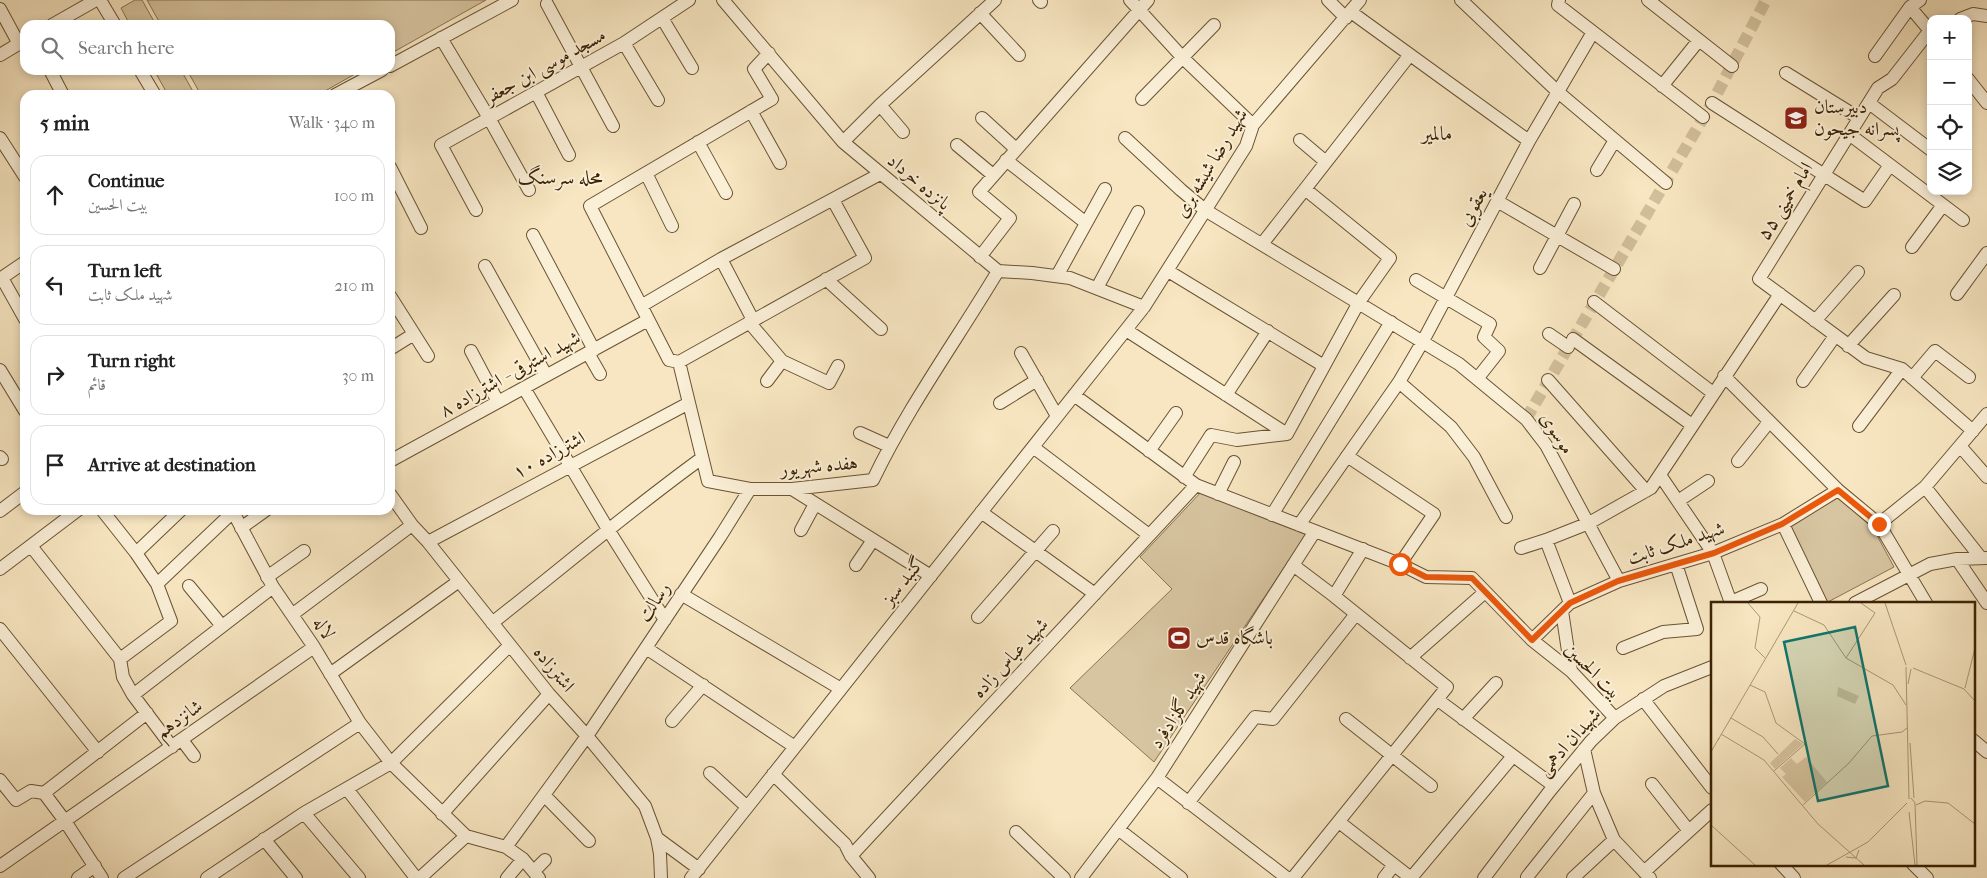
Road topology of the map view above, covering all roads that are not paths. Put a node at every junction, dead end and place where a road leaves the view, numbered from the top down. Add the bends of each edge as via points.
1 (96, 0) edge
2 (100, 0) edge
3 (512, 0) edge
4 (689, 0) edge
5 (723, 0) edge
6 (995, 0) edge
7 (1130, 0) edge
8 (1148, 0) edge
9 (1328, 0) edge
10 (1461, 0) edge
11 (1648, 0) edge
12 (1558, 2) edge
13 (547, 4) dead end
14 (1915, 4) edge
15 (1355, 6) edge
16 (0, 9) edge
17 (1139, 11) junction
18 (980, 13) junction
19 (1970, 15) edge
20 (1987, 16) edge
21 (662, 18) junction
22 (61, 20) edge
23 (112, 20) edge
24 (1927, 25) edge
25 (1214, 26) dead end
26 (1593, 32) junction
27 (1927, 34) edge
28 (441, 38) junction
29 (20, 39) edge
30 (1699, 40) junction
31 (20, 43) edge
32 (624, 43) junction
33 (769, 53) junction
34 (0, 54) edge
35 (1020, 55) dead end
36 (1409, 56) junction
37 (1875, 56) dead end
38 (1183, 58) junction
39 (395, 63) edge
40 (1732, 66) dead end
41 (581, 67) junction
42 (692, 68) dead end
43 (1786, 73) dead end
44 (53, 75) edge
45 (143, 75) edge
46 (375, 75) edge
47 (1972, 84) edge
48 (1662, 86) junction
49 (60, 90) edge
50 (152, 90) edge
51 (352, 90) edge
52 (536, 92) junction
53 (1558, 92) junction
54 (1142, 99) dead end
55 (658, 100) dead end
56 (1712, 102) dead end
57 (1869, 103) junction
58 (1987, 103) edge
59 (880, 105) junction
60 (751, 111) junction
61 (489, 118) junction
62 (982, 118) dead end
63 (1704, 118) dead end
64 (1859, 118) junction
65 (1253, 125) junction
66 (613, 126) dead end
67 (903, 132) dead end
68 (1849, 134) junction
69 (0, 138) edge
70 (1125, 138) dead end
71 (1300, 140) dead end
72 (1615, 140) junction
73 (1529, 141) junction
74 (698, 142) junction
75 (843, 142) junction
76 (957, 145) dead end
77 (1927, 147) edge
78 (1016, 149) junction
79 (569, 155) dead end
80 (1006, 160) junction
81 (1326, 162) junction
82 (780, 163) dead end
83 (1890, 166) junction
84 (20, 169) edge
85 (1597, 170) dead end
86 (646, 173) junction
87 (880, 174) junction
88 (1824, 174) junction
89 (993, 175) junction
90 (395, 177) edge
91 (1666, 183) dead end
92 (1105, 189) dead end
93 (1305, 189) junction
94 (529, 190) dead end
95 (726, 193) dead end
96 (833, 200) junction
97 (1497, 201) junction
98 (1574, 204) dead end
99 (1943, 205) junction
100 (476, 210) dead end
101 (1205, 210) junction
102 (1138, 212) dead end
103 (1963, 220) dead end
104 (1086, 223) junction
105 (672, 226) dead end
106 (421, 228) dead end
107 (532, 235) dead end
108 (1557, 236) junction
109 (1262, 244) junction
110 (1912, 247) dead end
111 (1987, 253) edge
112 (980, 257) junction
113 (721, 259) junction
114 (20, 265) edge
115 (485, 266) dead end
116 (1540, 268) dead end
117 (1614, 269) dead end
118 (998, 271) junction
119 (1168, 271) junction
120 (1858, 272) dead end
121 (1057, 276) junction
122 (1, 278) edge
123 (826, 279) junction
124 (1416, 280) dead end
125 (1097, 288) junction
126 (1780, 294) junction
127 (1957, 294) dead end
128 (1894, 295) dead end
129 (1445, 299) junction
130 (1358, 302) junction
131 (1594, 302) dead end
132 (395, 304) edge
133 (640, 306) junction
134 (1144, 307) junction
135 (20, 310) edge
136 (648, 320) junction
137 (751, 321) junction
138 (1815, 321) junction
139 (1391, 322) junction
140 (881, 330) dead end
141 (1126, 330) junction
142 (1268, 332) junction
143 (414, 334) junction
144 (1549, 334) dead end
145 (1835, 336) junction
146 (1423, 341) junction
147 (395, 346) edge
148 (1848, 346) junction
149 (471, 351) dead end
150 (591, 351) junction
151 (1020, 352) dead end
152 (428, 356) dead end
153 (782, 361) junction
154 (679, 362) junction
155 (838, 366) dead end
156 (1324, 366) junction
157 (1902, 369) junction
158 (0, 370) edge
159 (600, 374) dead end
160 (546, 375) junction
161 (1724, 376) junction
162 (1969, 377) dead end
163 (1912, 378) junction
164 (1477, 379) junction
165 (1037, 380) junction
166 (1548, 380) dead end
167 (1803, 380) dead end
168 (767, 381) dead end
169 (1399, 382) junction
170 (524, 388) junction
171 (1713, 393) junction
172 (1074, 395) junction
173 (1226, 395) junction
174 (498, 402) junction
175 (689, 402) junction
176 (20, 403) edge
177 (1000, 403) dead end
178 (1176, 413) dead end
179 (1057, 416) junction
180 (1986, 417) edge
181 (1769, 422) junction
182 (1692, 425) junction
183 (1859, 426) dead end
184 (1973, 431) junction
185 (860, 433) dead end
186 (1287, 434) junction
187 (889, 446) junction
188 (1960, 446) junction
189 (1033, 447) junction
190 (1149, 451) junction
191 (1347, 456) junction
192 (702, 458) junction
193 (395, 459) edge
194 (1738, 461) dead end
195 (1234, 462) dead end
196 (570, 465) junction
197 (1660, 475) junction
198 (1184, 476) junction
199 (1987, 477) edge
200 (1708, 481) dead end
201 (1196, 485) junction
202 (1925, 487) junction
203 (750, 488) junction
204 (792, 489) junction
205 (1838, 490) junction
206 (1646, 491) junction
207 (1218, 494) junction
208 (20, 496) edge
209 (395, 501) edge
210 (1678, 501) junction
211 (815, 504) junction
212 (0, 511) edge
213 (981, 512) junction
214 (71, 515) edge
215 (106, 515) edge
216 (176, 515) edge
217 (228, 515) edge
218 (234, 515) edge
219 (259, 515) edge
220 (1272, 515) junction
221 (1506, 518) dead end
222 (1588, 523) junction
223 (1782, 524) junction
224 (1879, 524) junction
225 (412, 525) junction
226 (1299, 525) junction
227 (241, 528) junction
228 (801, 530) dead end
229 (1053, 530) dead end
230 (608, 531) junction
231 (1315, 531) junction
232 (1149, 535) junction
233 (873, 540) junction
234 (1546, 540) junction
235 (428, 542) junction
236 (31, 546) junction
237 (1521, 548) dead end
238 (1363, 550) junction
239 (304, 551) dead end
240 (1035, 551) junction
241 (136, 553) junction
242 (1714, 553) junction
243 (1984, 558) edge
244 (1957, 559) junction
245 (1400, 564) junction
246 (1676, 564) junction
247 (856, 565) dead end
248 (1293, 565) junction
249 (0, 569) edge
250 (1908, 575) junction
251 (930, 576) junction
252 (459, 581) junction
253 (1618, 581) junction
254 (270, 582) junction
255 (156, 584) junction
256 (189, 586) dead end
257 (1761, 589) dead end
258 (1485, 592) junction
259 (681, 594) junction
260 (1095, 594) junction
261 (1334, 596) junction
262 (1864, 601) edge
263 (1731, 602) edge
264 (1733, 602) edge
265 (1821, 602) edge
266 (1925, 602) edge
267 (1987, 603) edge
268 (1566, 607) junction
269 (292, 614) junction
270 (1356, 614) junction
271 (978, 616) dead end
272 (665, 620) junction
273 (492, 623) junction
274 (222, 626) junction
275 (0, 629) edge
276 (1532, 640) junction
277 (510, 645) junction
278 (314, 647) junction
279 (646, 648) junction
280 (1623, 648) dead end
281 (1410, 658) junction
282 (120, 659) junction
283 (1711, 667) edge
284 (1571, 671) junction
285 (330, 674) junction
286 (1496, 683) dead end
287 (703, 685) junction
288 (841, 689) junction
289 (549, 694) junction
290 (133, 695) junction
291 (1642, 699) junction
292 (1438, 700) junction
293 (147, 714) junction
294 (1614, 718) junction
295 (1346, 719) dead end
296 (1463, 719) junction
297 (672, 721) dead end
298 (360, 723) junction
299 (587, 736) junction
300 (1974, 741) edge
301 (177, 743) junction
302 (795, 747) junction
303 (1584, 750) junction
304 (98, 752) junction
305 (1987, 752) edge
306 (1393, 755) junction
307 (194, 756) dead end
308 (1513, 756) junction
309 (391, 764) junction
310 (710, 773) dead end
311 (773, 774) junction
312 (1157, 778) junction
313 (0, 780) edge
314 (1652, 784) dead end
315 (1431, 786) dead end
316 (1554, 786) junction
317 (1711, 787) edge
318 (347, 789) junction
319 (1594, 793) junction
320 (44, 794) junction
321 (544, 796) junction
322 (1188, 803) junction
323 (747, 807) junction
324 (1711, 811) edge
325 (304, 813) junction
326 (442, 814) junction
327 (66, 821) junction
328 (1339, 822) junction
329 (1118, 830) junction
330 (1689, 831) junction
331 (1016, 832) dead end
332 (466, 836) junction
333 (657, 838) junction
334 (264, 839) junction
335 (1614, 840) junction
336 (589, 841) dead end
337 (506, 847) junction
338 (851, 856) junction
339 (523, 859) junction
340 (545, 860) dead end
341 (1394, 865) junction
342 (0, 866) edge
343 (95, 866) junction
344 (1784, 866) edge
345 (1916, 866) edge
346 (222, 868) junction
347 (695, 873) edge
348 (536, 875) edge
349 (861, 875) edge
350 (1089, 875) edge
351 (1647, 875) edge
352 (1527, 877) edge
353 (78, 878) edge
354 (102, 878) edge
355 (124, 878) edge
356 (207, 878) edge
357 (231, 878) edge
358 (296, 878) edge
359 (359, 878) edge
360 (418, 878) edge
361 (507, 878) edge
362 (661, 878) edge
363 (1064, 878) edge
364 (1181, 878) edge
365 (1287, 878) edge
366 (1292, 878) edge
367 (1384, 878) edge
368 (1411, 878) edge
369 (1484, 878) edge
370 (1573, 878) edge
371 (1794, 878) edge
372 (1926, 878) edge

1 - 22 street
2 - 23 street
3 - 28 street
4 - 21 street, مسجد موسی ابن جعفر
5 - 33 street, پانزده خرداد
6 - 18 street
7 - 17 street
8 - 17 street
9 - 15 street
10 - 53 street
11 - 30 street
12 - 26 street
13 - 41 street
14 - 24 street
14 - 37 street
15 - 36 street
15 - 65 street, شهید رضا شیشه بری
16 - 29 street
17 - 38 street
17 - 78 street
18 - 35 street
18 - 59 street
19 - 20 street
21 - 32 street, مسجد موسی ابن جعفر
21 - 42 street
25 - 38 street
26 - 48 street
26 - 53 street, یعقوبی
27 - 57 street, امام خمینی ۵۵ via 1892,78 1878,88
28 - 39 street
28 - 61 street
30 - 40 street
30 - 48 street
31 - 34 street
32 - 41 street, مسجد موسی ابن جعفر
32 - 55 street
33 - 60 street via 754,70 772,99
33 - 75 street, پانزده خرداد
36 - 73 street
36 - 81 street
38 - 54 street
38 - 65 street
41 - 52 street, مسجد موسی ابن جعفر
41 - 66 street
43 - 64 street
44 - 49 street
45 - 50 street
46 - 51 street
47 - 58 street
48 - 63 street
52 - 61 street, مسجد موسی ابن جعفر
52 - 79 street
53 - 72 street
53 - 73 street, یعقوبی
56 - 88 street
57 - 64 street, امام خمینی ۵۵
57 - 77 street
59 - 67 street
59 - 75 street
60 - 74 street
60 - 82 street
61 - 94 street
61 - 100 street, مسجد موسی ابن جعفر via 442,145
62 - 78 street
64 - 68 street, امام خمینی ۵۵
65 - 101 street, شهید رضا شیشه بری via 1246,146
68 - 83 street
68 - 88 street, امام خمینی ۵۵
69 - 84 street
70 - 101 street, موسوی
71 - 81 street
72 - 85 street
72 - 91 street
73 - 97 street, یعقوبی
74 - 86 street
74 - 95 street
75 - 87 street, پانزده خرداد
76 - 89 street
78 - 80 street
80 - 89 street
80 - 104 street
81 - 93 street
83 - 88 street via 1865,201
83 - 99 street
86 - 105 street
86 - 133 street via 590,206
87 - 96 street
87 - 112 street, پانزده خرداد
88 - 126 street, امام خمینی ۵۵ via 1759,279
89 - 112 street via 979,192 1010,218
90 - 106 street
92 - 104 street
93 - 109 street
93 - 130 street via 1390,258
96 - 113 street
96 - 123 street via 866,258
97 - 108 street
97 - 129 street, یعقوبی
98 - 108 street
99 - 103 street
99 - 110 street
101 - 109 street, موسوی
101 - 119 street, شهید رضا شیشه بری
102 - 125 street
104 - 121 street
107 - 150 street
108 - 116 street
108 - 117 street
109 - 130 street, موسوی
111 - 127 street
112 - 118 street, پانزده خرداد
113 - 133 street
113 - 137 street
114 - 122 street
115 - 160 street
118 - 121 street
118 - 187 street, هفده شهریور
119 - 134 street, شهید رضا شیشه بری
119 - 142 street
120 - 138 street
121 - 125 street
122 - 135 street
123 - 137 street
123 - 140 street
124 - 129 street
125 - 134 street
126 - 138 street
126 - 161 street
128 - 148 street
129 - 146 street, یعقوبی
129 - 164 street via 1490,324 1484,337 1499,351
130 - 139 street, موسوی
130 - 156 street
131 - 171 street
132 - 143 street
133 - 136 street
134 - 141 street, گنبد سبز
136 - 150 street, شهید استبرقی - اشترزاده ۸
136 - 154 street via 669,360
137 - 153 street
137 - 154 street
138 - 145 street
139 - 146 street, موسوی
139 - 220 street
141 - 172 street, گنبد سبز
141 - 173 street
142 - 156 street
142 - 173 street
143 - 147 street
143 - 152 street
144 - 182 street via 1571,343
145 - 148 street
145 - 167 street
146 - 164 street, موسوی
146 - 169 street, یعقوبی
148 - 157 street via 1866,358
149 - 174 street
150 - 159 street
150 - 160 street, شهید استبرقی - اشترزاده ۸
151 - 165 street
153 - 155 street via 829,383
153 - 168 street
154 - 175 street, هفده شهریور
156 - 186 street
157 - 163 street
157 - 183 street
158 - 176 street
160 - 170 street, شهید استبرقی - اشترزاده ۸
161 - 171 street
161 - 181 street
162 - 163 street via 1935,351
163 - 184 street
164 - 222 street, موسوی via 1526,419 1546,445
165 - 177 street
165 - 179 street
166 - 206 street
169 - 191 street, یعقوبی
169 - 221 street via 1451,427 1474,457
170 - 174 street, شهید استبرقی - اشترزاده ۸
170 - 196 street
171 - 182 street
172 - 179 street, گنبد سبز
172 - 190 street, بیت الحسین
173 - 186 street
174 - 193 street, شهید استبرقی - اشترزاده ۸
175 - 192 street, هفده شهریور
175 - 196 street, اشترزاده ۱۰
178 - 190 street
179 - 189 street, گنبد سبز
180 - 184 street
181 - 194 street
181 - 205 street
182 - 197 street
184 - 188 street
185 - 187 street
186 - 198 street via 1236,440 1211,434
187 - 204 street, هفده شهریور via 873,480
188 - 199 street
188 - 202 street
189 - 213 street, گنبد سبز
189 - 232 street
190 - 198 street, بیت الحسین
191 - 226 street, یعقوبی
191 - 245 street via 1434,514
192 - 203 street, هفده شهریور via 708,481
192 - 230 street
195 - 207 street
196 - 230 street
196 - 235 street, اشترزاده ۱۰
197 - 206 street
197 - 210 street
198 - 201 street, بیت الحسین
200 - 210 street
201 - 207 street, بیت الحسین
201 - 232 street, شهید عباس زاده
202 - 224 street
202 - 243 street
203 - 204 street, هفده شهریور
203 - 259 street, رسالت
204 - 211 street
205 - 223 street, شهید ملک ثابت
205 - 224 street
206 - 222 street
207 - 220 street, بیت الحسین
208 - 212 street
209 - 225 street, اشترزاده
210 - 242 street
211 - 228 street
211 - 233 street
213 - 240 street
213 - 251 street, گنبد سبز
214 - 236 street
215 - 241 street
216 - 241 street
217 - 255 street
218 - 227 street, لاله
219 - 227 street
220 - 226 street, بیت الحسین
222 - 234 street
222 - 253 street, موسوی
223 - 242 street, شهید ملک ثابت
223 - 265 street
224 - 250 street
225 - 235 street, اشترزاده
225 - 269 street
226 - 231 street, بیت الحسین
227 - 254 street, لاله
229 - 240 street
230 - 272 street
230 - 273 street
231 - 238 street, بیت الحسین
231 - 248 street, شهید گلزادفرد
232 - 260 street, شهید عباس زاده
233 - 247 street
233 - 251 street
234 - 237 street
234 - 268 street
235 - 252 street, اشترزاده
236 - 249 street
236 - 282 street
238 - 245 street, بیت الحسین
238 - 261 street
239 - 254 street
240 - 260 street
240 - 271 street
241 - 255 street
242 - 246 street, شهید ملک ثابت
242 - 263 street
243 - 244 street
244 - 250 street via 1930,564
244 - 267 street
245 - 258 street, بیت الحسین via 1426,577 1472,578
246 - 253 street, شهید ملک ثابت
246 - 280 street via 1698,629 1663,632
248 - 261 street
248 - 312 street, شهید گلزادفرد
250 - 262 street
250 - 266 street
251 - 288 street, گنبد سبز
252 - 273 street, اشترزاده
252 - 285 street
253 - 268 street, شهید ملک ثابت
254 - 269 street, لاله
254 - 274 street
255 - 282 street via 171,621
256 - 274 street
257 - 264 street
258 - 276 street, بیت الحسین
258 - 281 street
259 - 272 street, رسالت
259 - 288 street
260 - 338 street, شهید عباس زاده
261 - 270 street
268 - 276 street, شهید ملک ثابت
268 - 284 street
269 - 278 street, لاله
270 - 281 street
270 - 322 street via 1273,719 1256,717
272 - 279 street, رسالت
273 - 277 street, اشترزاده
274 - 290 street
275 - 304 street
276 - 284 street, بیت الحسین
277 - 289 street, اشترزاده
277 - 309 street
278 - 285 street, لاله
278 - 301 street, شانزدهم
279 - 287 street
279 - 299 street, رسالت
281 - 292 street via 1447,687
282 - 290 street via 123,677
283 - 291 street, شهیدان ادهمی via 1664,686
284 - 294 street, بیت الحسین
285 - 298 street, لاله
286 - 296 street
287 - 297 street
287 - 302 street
288 - 302 street, گنبد سبز
289 - 299 street, اشترزاده
289 - 326 street
290 - 293 street
291 - 294 street, شهیدان ادهمی
291 - 317 street
292 - 296 street
292 - 306 street
293 - 301 street
293 - 304 street
294 - 303 street, شهیدان ادهمی
295 - 306 street
296 - 308 street
298 - 309 street, لاله
298 - 355 street
299 - 321 street, رسالت
299 - 333 street, اشترزاده via 645,806
300 - 305 street
301 - 307 street
301 - 327 street, شانزدهم
302 - 311 street, گنبد سبز
303 - 316 street, شهیدان ادهمی
303 - 319 street
304 - 320 street
306 - 315 street
306 - 328 street
308 - 316 street
308 - 368 street
309 - 318 street
309 - 326 street, لاله
310 - 323 street
311 - 323 street, گنبد سبز
311 - 338 street via 846,844
312 - 322 street
312 - 329 street, شهید گلزادفرد
313 - 320 street via 16,800 30,791
314 - 330 street
316 - 369 street, شهیدان ادهمی
318 - 325 street
318 - 360 street
319 - 335 street
319 - 352 street
320 - 327 street
321 - 336 street
321 - 337 street, رسالت
322 - 365 street
323 - 347 street, گنبد سبز
324 - 330 street
325 - 334 street
325 - 359 street
326 - 332 street, لاله
327 - 342 street, شانزدهم
327 - 343 street
328 - 341 street
328 - 366 street
329 - 350 street, شهید گلزادفرد
329 - 364 street
330 - 351 street
331 - 363 street
332 - 337 street
332 - 360 street
333 - 347 street
333 - 362 street, اشترزاده
334 - 346 street
334 - 358 street
335 - 351 street
335 - 370 street
337 - 339 street
338 - 349 street
339 - 348 street
339 - 361 street
340 - 348 street
341 - 367 street
341 - 368 street
343 - 353 street
343 - 354 street
344 - 371 street
345 - 372 street
346 - 356 street
346 - 357 street

